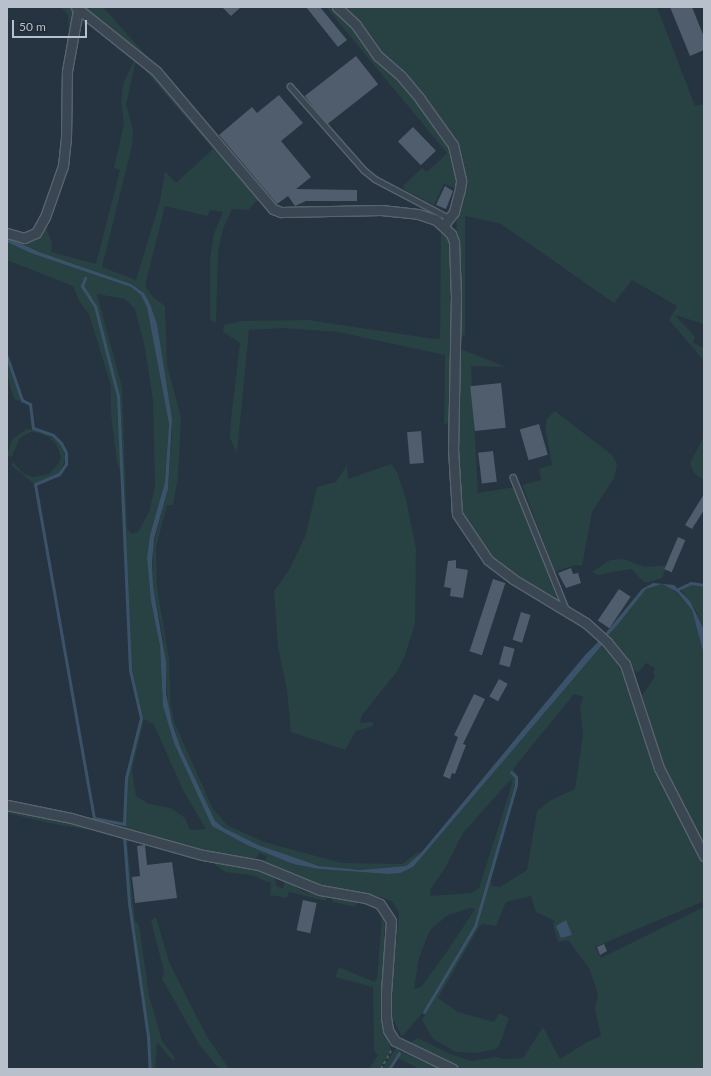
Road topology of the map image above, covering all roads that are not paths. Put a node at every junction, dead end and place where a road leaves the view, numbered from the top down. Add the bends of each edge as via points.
1 (337, 7) edge
2 (77, 8) edge
3 (290, 86) dead end
4 (446, 222) junction
5 (7, 233) edge
6 (513, 477) dead end
7 (567, 610) junction
8 (7, 805) edge
9 (704, 856) edge
10 (453, 1069) edge

1 - 4 street via 356,25 378,56 401,76 453,144 461,181 454,212
2 - 4 street via 156,71 273,209 281,212 404,212
2 - 5 street via 67,71 63,166 45,217 36,233 24,238
3 - 4 lane via 364,170
4 - 7 street via 454,242 456,348 453,450 457,514 488,560 513,579
6 - 7 lane
7 - 9 street via 607,642 625,664 659,768
8 - 10 street via 71,818 203,854 259,865 320,890 366,898 380,904 391,921 386,1018 395,1041

